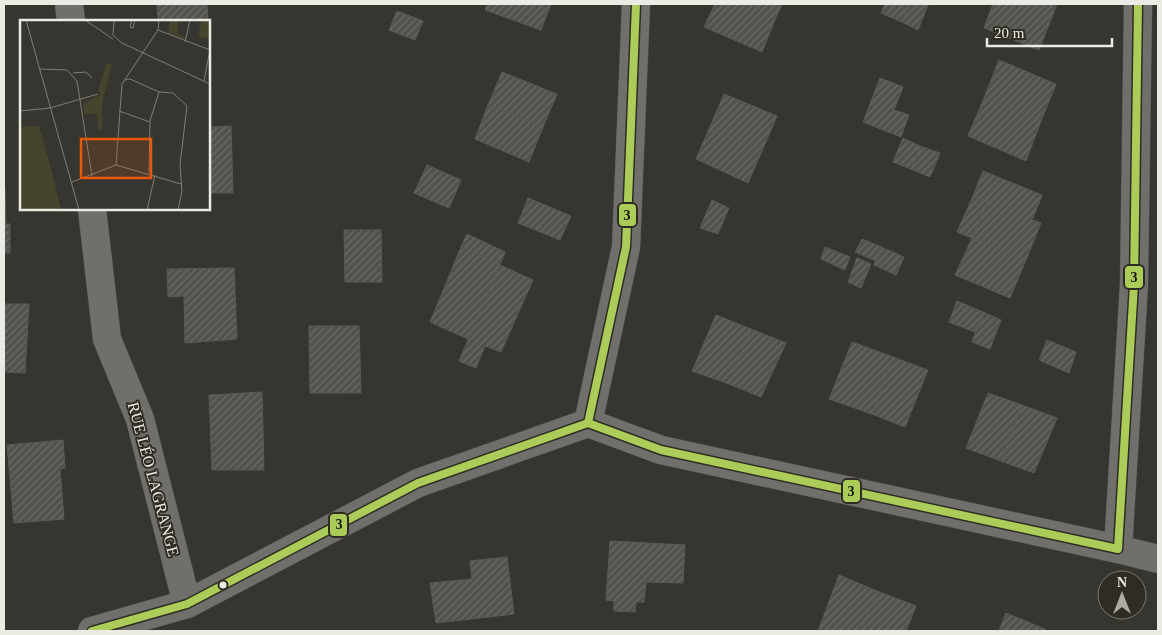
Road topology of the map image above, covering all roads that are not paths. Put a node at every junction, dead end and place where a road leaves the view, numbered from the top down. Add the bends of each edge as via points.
1 (69, 4) edge
2 (636, 4) edge
3 (1138, 4) edge
4 (71, 20) edge
5 (92, 210) edge
6 (588, 423) junction
7 (1118, 549) junction
8 (1158, 559) edge
9 (187, 604) junction
10 (92, 631) edge

1 - 4 street
2 - 6 street via 626,247
3 - 7 street via 1134,284
5 - 9 street, RUE LÉO LAGRANGE via 107,339 140,419
6 - 7 street via 661,450
6 - 9 street via 418,483
7 - 8 street
9 - 10 street

